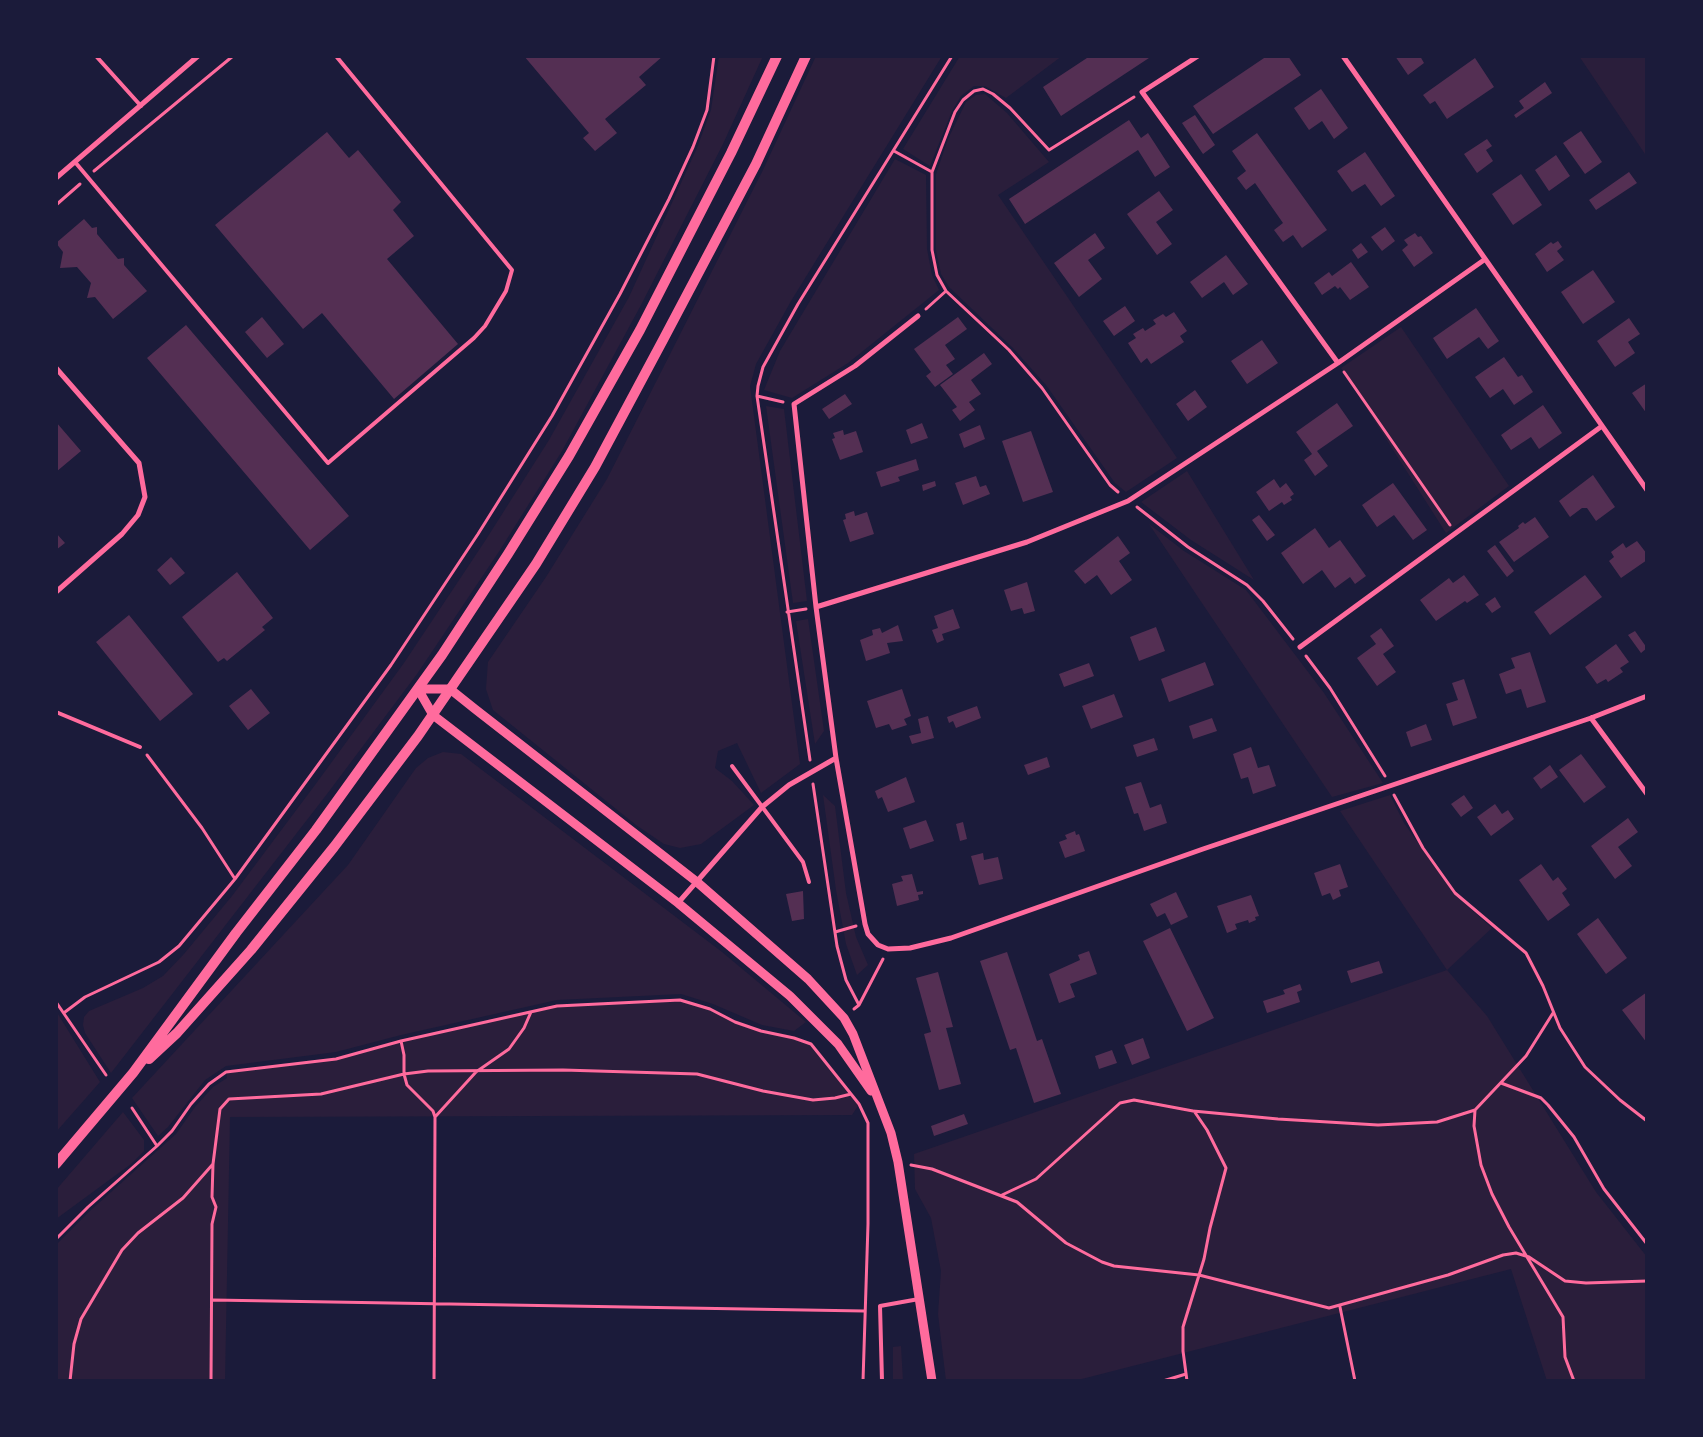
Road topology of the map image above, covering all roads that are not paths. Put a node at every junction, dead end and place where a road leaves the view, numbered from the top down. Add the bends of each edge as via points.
1 (96, 56) edge
2 (198, 56) edge
3 (336, 56) edge
4 (777, 56) edge
5 (806, 56) edge
6 (1198, 56) edge
7 (1343, 56) edge
8 (141, 106) junction
9 (75, 162) junction
10 (56, 178) edge
11 (1484, 260) junction
12 (918, 316) road end
13 (1338, 363) junction
14 (56, 368) edge
15 (1602, 426) junction
16 (1647, 490) edge
17 (56, 592) edge
18 (816, 607) junction
19 (1300, 647) road end
20 (418, 689) junction
21 (450, 690) junction
22 (1647, 696) edge
23 (56, 712) edge
24 (432, 715) junction
25 (1592, 718) junction
26 (140, 747) road end
27 (836, 758) junction
28 (732, 766) dead end
29 (1647, 794) edge
30 (762, 807) junction
31 (697, 882) junction
32 (809, 882) dead end
33 (678, 903) junction
34 (133, 1074) junction
35 (878, 1101) junction
36 (56, 1164) edge
37 (919, 1299) junction
38 (882, 1381) edge
39 (932, 1381) edge

1 - 8 lane
2 - 8 street
3 - 9 lane via 512,270 506,291 474,338 328,463
4 - 20 main road via 640,330 569,456
5 - 21 main road via 756,164 595,467 536,564
6 - 13 street via 1142,92
7 - 11 street
8 - 9 street
9 - 10 street
11 - 13 street
11 - 15 street
12 - 18 street via 855,366 794,404
13 - 18 street via 1128,501 1027,542
14 - 17 street via 139,463 145,497 138,515 122,534
15 - 16 street
15 - 19 street
18 - 27 street
20 - 21 street
20 - 24 street
20 - 34 main road
21 - 24 main road
21 - 31 street
22 - 25 street
23 - 26 lane
24 - 33 street
24 - 34 main road via 334,847 251,950 177,1033
25 - 27 street via 951,938 888,950 868,934 865,924
25 - 29 street
27 - 30 street via 788,785
28 - 30 lane
30 - 31 street
30 - 32 lane via 803,862
31 - 33 street
31 - 35 street via 808,979 844,1018
33 - 35 street via 790,996 826,1031
34 - 36 main road
35 - 37 street via 898,1162
37 - 38 lane via 880,1306
37 - 39 street

